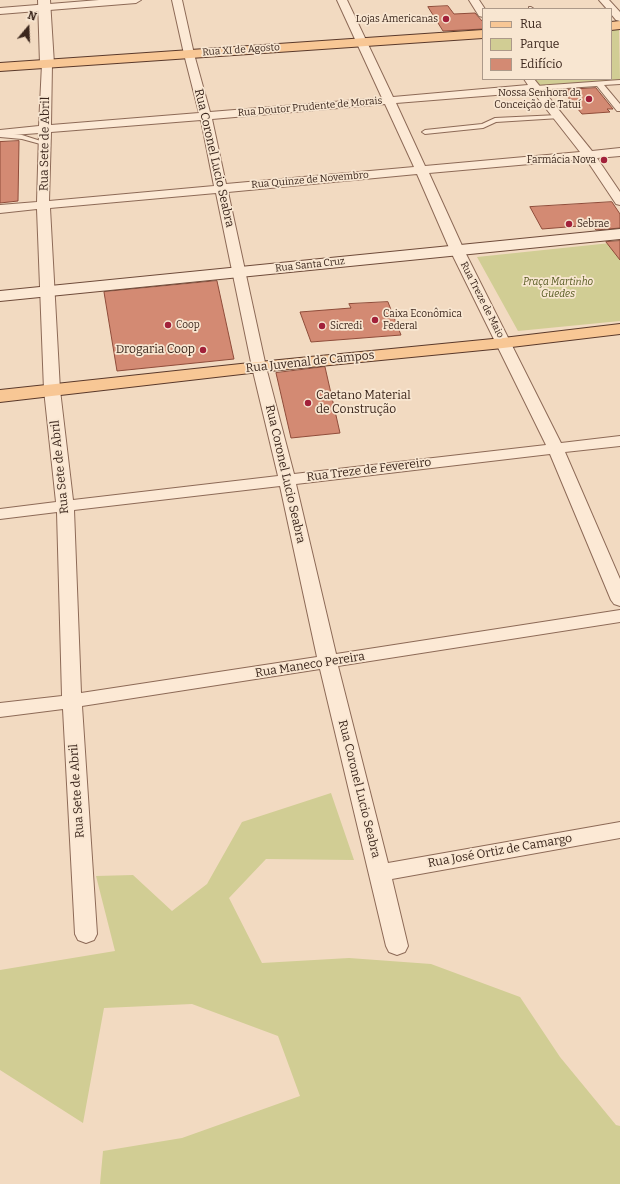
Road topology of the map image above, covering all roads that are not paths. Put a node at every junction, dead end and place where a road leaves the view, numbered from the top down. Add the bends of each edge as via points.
1 (136, 0) edge
2 (177, 0) edge
3 (342, 0) edge
4 (474, 0) edge
5 (604, 0) edge
6 (44, 4) edge
7 (611, 8) edge
8 (612, 9) edge
9 (0, 11) edge
10 (482, 12) edge
11 (620, 18) edge
12 (482, 34) edge
13 (361, 42) junction
14 (189, 54) junction
15 (47, 64) junction
16 (0, 67) edge
17 (620, 82) edge
18 (602, 83) junction
19 (532, 84) edge
20 (389, 100) junction
21 (620, 100) edge
22 (620, 109) edge
23 (206, 117) junction
24 (558, 117) junction
25 (44, 129) junction
26 (425, 132) dead end
27 (0, 134) edge
28 (44, 143) junction
29 (620, 152) edge
30 (589, 155) junction
31 (421, 170) junction
32 (221, 189) junction
33 (620, 201) edge
34 (43, 205) junction
35 (0, 209) edge
36 (620, 234) edge
37 (457, 250) junction
38 (239, 272) junction
39 (48, 292) junction
40 (0, 296) edge
41 (620, 329) edge
42 (504, 343) junction
43 (259, 366) junction
44 (52, 390) junction
45 (0, 396) edge
46 (620, 441) edge
47 (555, 448) junction
48 (287, 480) junction
49 (65, 508) junction
50 (0, 514) edge
51 (620, 600) edge
52 (620, 616) edge
53 (328, 662) junction
54 (72, 701) junction
55 (0, 710) edge
56 (620, 830) edge
57 (380, 873) junction
58 (86, 934) dead end
59 (397, 946) dead end

1 - 6 street
2 - 14 street, Rua Coronel Lucio Seabra
3 - 13 street, Rua Treze de Maio
4 - 10 street
5 - 7 street
6 - 9 street
6 - 15 main road, Rua Sete de Abril
8 - 11 street
12 - 13 main road, Rua XI de Agosto
13 - 14 main road, Rua XI de Agosto
13 - 20 street, Rua Treze de Maio
14 - 15 main road, Rua XI de Agosto
14 - 23 street, Rua Coronel Lucio Seabra
15 - 16 main road, Rua XI de Agosto
15 - 25 street, Rua Sete de Abril
17 - 18 street, Rua Doutor Prudente de Morais
18 - 19 street, Rua Doutor Prudente de Morais
18 - 21 street
18 - 22 street
19 - 20 street, Rua Doutor Prudente de Morais
19 - 24 street
20 - 23 street, Rua Doutor Prudente de Morais
20 - 31 street, Rua Treze de Maio
23 - 25 street, Rua Doutor Prudente de Morais
23 - 32 street, Rua Coronel Lucio Seabra
24 - 26 lane via 495,120 483,126
24 - 30 street
25 - 27 street, Rua Doutor Prudente de Morais
25 - 28 street, Rua Sete de Abril
27 - 28 lane
28 - 34 street, Rua Sete de Abril
29 - 30 street, Rua Quinze de Novembro
30 - 31 street, Rua Quinze de Novembro
30 - 33 street
31 - 32 street, Rua Quinze de Novembro
31 - 37 street, Rua Treze de Maio
32 - 34 street, Rua Quinze de Novembro
32 - 38 street, Rua Coronel Lucio Seabra
34 - 35 street, Rua Quinze de Novembro
34 - 39 street, Rua Sete de Abril
36 - 37 main road, Rua Santa Cruz
37 - 38 main road, Rua Santa Cruz
37 - 42 street, Rua Treze de Maio
38 - 39 main road, Rua Santa Cruz
38 - 43 street, Rua Coronel Lucio Seabra
39 - 40 main road, Rua Santa Cruz
39 - 44 street, Rua Sete de Abril
41 - 42 main road, Rua Juvenal de Campos
42 - 43 main road, Rua Juvenal de Campos
42 - 47 street, Rua Treze de Maio
43 - 44 main road, Rua Juvenal de Campos
43 - 48 street, Rua Coronel Lucio Seabra
44 - 45 main road, Rua Juvenal de Campos
44 - 49 street, Rua Sete de Abril
46 - 47 street, Rua Treze de Fevereiro
47 - 48 street, Rua Treze de Fevereiro
47 - 51 street, Rua Treze de Maio
48 - 49 street, Rua Treze de Fevereiro
48 - 53 street, Rua Coronel Lucio Seabra
49 - 50 street, Rua Treze de Fevereiro
49 - 54 street, Rua Sete de Abril
52 - 53 street, Rua Maneco Pereira
53 - 54 street, Rua Maneco Pereira
53 - 57 street, Rua Coronel Lucio Seabra
54 - 55 street, Rua Maneco Pereira
54 - 58 street, Rua Sete de Abril
56 - 57 street, Rua José Ortiz de Camargo
57 - 59 street, Rua Coronel Lucio Seabra

